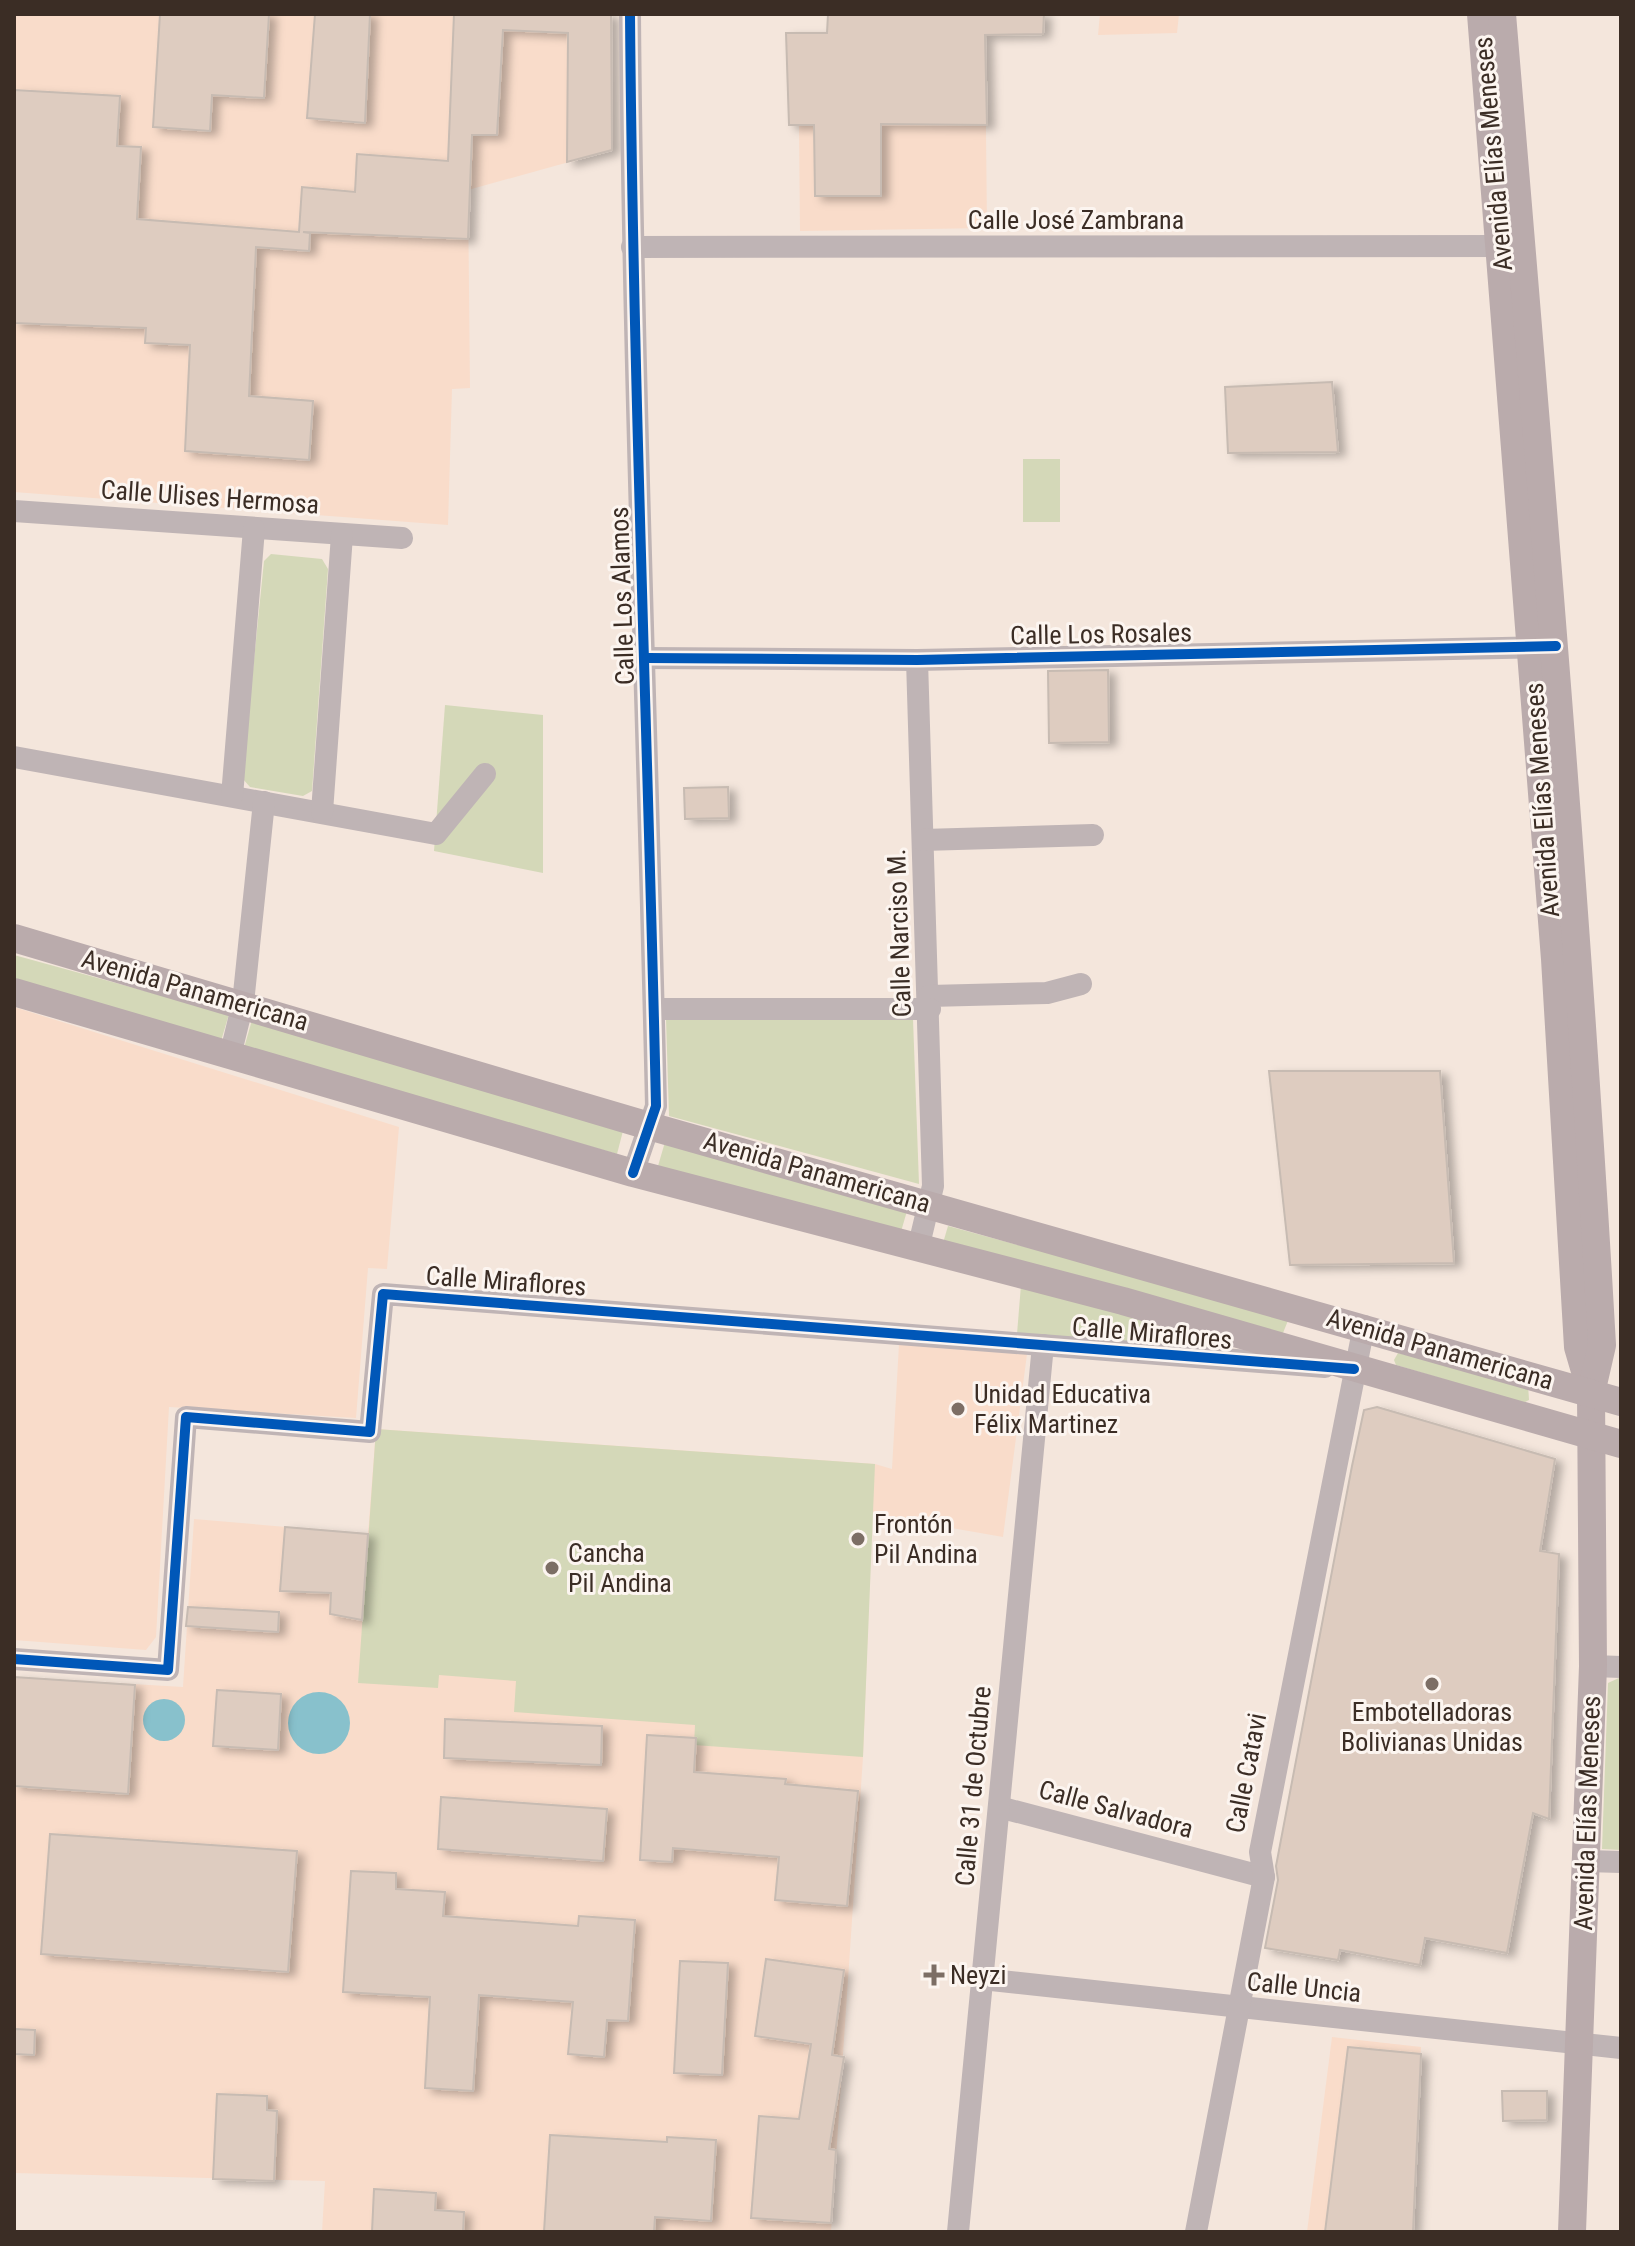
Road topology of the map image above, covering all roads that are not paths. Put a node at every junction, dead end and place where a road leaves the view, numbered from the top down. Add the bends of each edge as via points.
1 (630, 14) edge
2 (1481, 14) edge
3 (1502, 14) edge
4 (1511, 246) junction
5 (632, 247) junction
6 (14, 511) edge
7 (254, 529) junction
8 (342, 535) junction
9 (402, 538) dead end
10 (1543, 647) junction
11 (647, 658) junction
12 (917, 660) junction
13 (14, 757) edge
14 (485, 774) dead end
15 (232, 796) junction
16 (264, 802) junction
17 (322, 812) junction
18 (1093, 835) dead end
19 (923, 840) junction
20 (14, 938) edge
21 (1081, 984) dead end
22 (14, 992) edge
23 (930, 1002) junction
24 (243, 1003) junction
25 (654, 1009) junction
26 (230, 1056) junction
27 (649, 1126) junction
28 (633, 1173) junction
29 (930, 1204) junction
30 (918, 1249) junction
31 (1364, 1326) junction
32 (1043, 1345) junction
33 (1354, 1369) junction
34 (1591, 1393) junction
35 (1621, 1402) edge
36 (1592, 1436) junction
37 (1621, 1444) edge
38 (14, 1659) edge
39 (1607, 1667) edge
40 (999, 1807) junction
41 (1586, 1861) junction
42 (1621, 1862) edge
43 (1264, 1877) junction
44 (982, 1979) junction
45 (1238, 2008) junction
46 (1577, 2044) junction
47 (1621, 2048) edge
48 (958, 2232) edge
49 (1196, 2232) edge
50 (1572, 2232) edge

1 - 5 street, Calle Los Alamos
2 - 4 main road, Avenida Elías Meneses
3 - 4 main road, Avenida Elías Meneses
4 - 5 street, Calle José Zambrana
4 - 10 main road, Avenida Elías Meneses
5 - 11 street, Calle Los Alamos
6 - 7 street, Calle Ulises Hermosa
7 - 8 street, Calle Ulises Hermosa
7 - 15 street
8 - 9 street, Calle Ulises Hermosa
8 - 17 street
10 - 12 street, Calle Los Rosales
10 - 34 main road, Avenida Elías Meneses via 1578,1347
11 - 12 street, Calle Los Rosales
11 - 25 street, Calle Los Alamos
12 - 19 street, Calle Narciso M.
13 - 15 street
14 - 17 street via 436,834
15 - 16 street
16 - 17 street
16 - 24 street
18 - 19 street
19 - 23 street, Calle Narciso M.
20 - 24 main road, Avenida Panamericana
21 - 23 street via 1047,993
22 - 26 main road, Avenida Panamericana
23 - 25 street
23 - 29 street, Calle Narciso M.
24 - 26 street
24 - 27 main road, Avenida Panamericana
25 - 27 street, Calle Los Alamos via 656,1106
26 - 28 main road, Avenida Panamericana
27 - 28 street, Calle Los Alamos
27 - 29 main road, Avenida Panamericana
28 - 30 main road, Avenida Panamericana
29 - 30 street, Calle Narciso M.
29 - 31 main road, Avenida Panamericana
30 - 33 main road, Avenida Panamericana via 1123,1301
31 - 33 street, Calle Catavi
31 - 34 main road, Avenida Panamericana
32 - 33 street, Calle Miraflores
32 - 38 street, Calle Miraflores via 383,1294 370,1432 186,1417 168,1670
32 - 40 street, Calle 31 de Octubre
33 - 36 main road, Avenida Panamericana
33 - 43 street, Calle Catavi via 1260,1852
34 - 35 main road, Avenida Panamericana
34 - 36 main road, Avenida Elías Meneses
36 - 37 main road, Avenida Panamericana
36 - 39 main road, Avenida Elías Meneses
39 - 41 main road, Avenida Elías Meneses
40 - 43 street, Calle Salvadora
40 - 44 street, Calle 31 de Octubre
41 - 42 street
41 - 46 main road, Avenida Elías Meneses
43 - 45 street, Calle Catavi
44 - 45 street, Calle Uncia
44 - 48 street, Calle 31 de Octubre
45 - 46 street, Calle Uncia
45 - 49 street, Calle Catavi
46 - 47 street, Calle Uncia
46 - 50 main road, Avenida Elías Meneses

